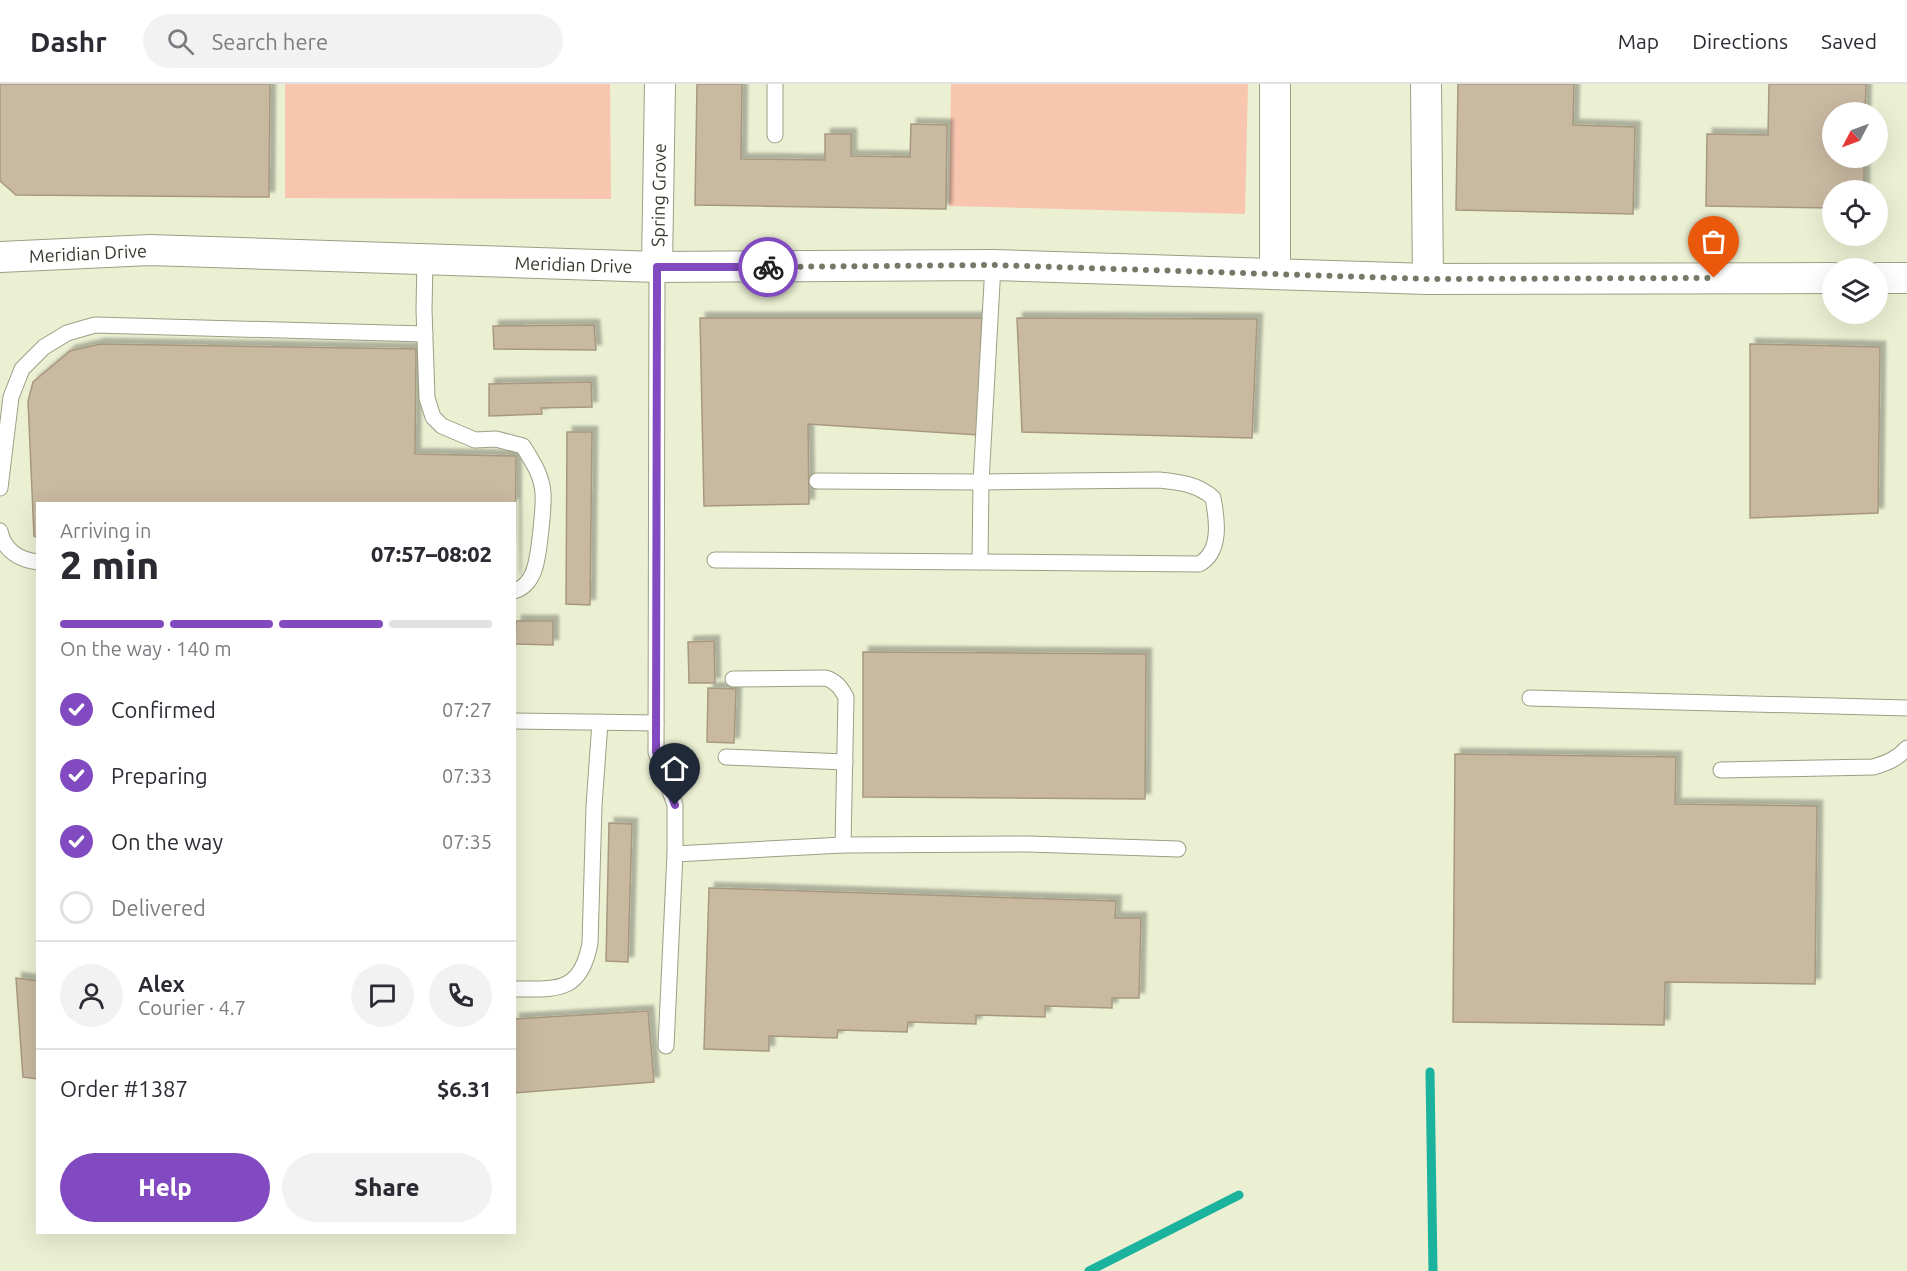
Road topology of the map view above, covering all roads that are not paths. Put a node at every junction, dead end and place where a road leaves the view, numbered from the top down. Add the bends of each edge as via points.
1 (660, 84) edge
2 (775, 84) edge
3 (1275, 84) edge
4 (1426, 84) edge
5 (775, 135) dead end
6 (0, 257) edge
7 (425, 259) junction
8 (993, 265) junction
9 (657, 267) junction
10 (1275, 274) junction
11 (1822, 278) edge
12 (1888, 278) edge
13 (1907, 278) edge
14 (1428, 279) junction
15 (425, 334) junction
16 (817, 481) dead end
17 (981, 482) junction
18 (0, 488) edge
19 (0, 531) edge
20 (716, 560) dead end
21 (36, 562) edge
22 (980, 562) junction
23 (516, 590) edge
24 (733, 679) dead end
25 (1530, 698) dead end
26 (1907, 708) edge
27 (516, 721) edge
28 (600, 722) junction
29 (656, 723) junction
30 (1907, 748) edge
31 (726, 757) dead end
32 (845, 762) junction
33 (1721, 770) dead end
34 (843, 845) junction
35 (1178, 849) dead end
36 (675, 854) junction
37 (516, 989) edge
38 (666, 1046) dead end

1 - 9 street, Spring Grove
2 - 5 lane
3 - 10 street
4 - 14 street
6 - 7 street, Meridian Drive via 150,250
7 - 9 street, Meridian Drive
7 - 15 lane
8 - 9 street, Meridian Drive
8 - 10 street, Meridian Drive
8 - 17 lane
9 - 29 lane, Spring Grove
10 - 14 street, Meridian Drive
11 - 14 street, Meridian Drive
12 - 13 street
15 - 18 lane via 95,325 67,333 44,347 22,369 11,397
15 - 23 lane via 428,398 441,426 475,440 496,439 523,446 538,472 543,493 535,567 528,581
16 - 17 lane
17 - 22 lane
17 - 22 lane via 1179,482 1200,488 1213,498 1218,522 1211,550 1199,564
19 - 21 lane via 11,551 23,560
20 - 22 lane
24 - 32 lane via 834,681 846,697
25 - 26 lane
27 - 28 lane
28 - 29 lane
28 - 37 lane via 587,959 581,973 568,984 553,989
29 - 36 lane, Spring Grove via 656,752 675,805
30 - 33 lane via 1894,760 1873,767
31 - 32 lane
32 - 34 lane
34 - 35 lane via 1028,844
34 - 36 lane
36 - 38 lane, Spring Grove

